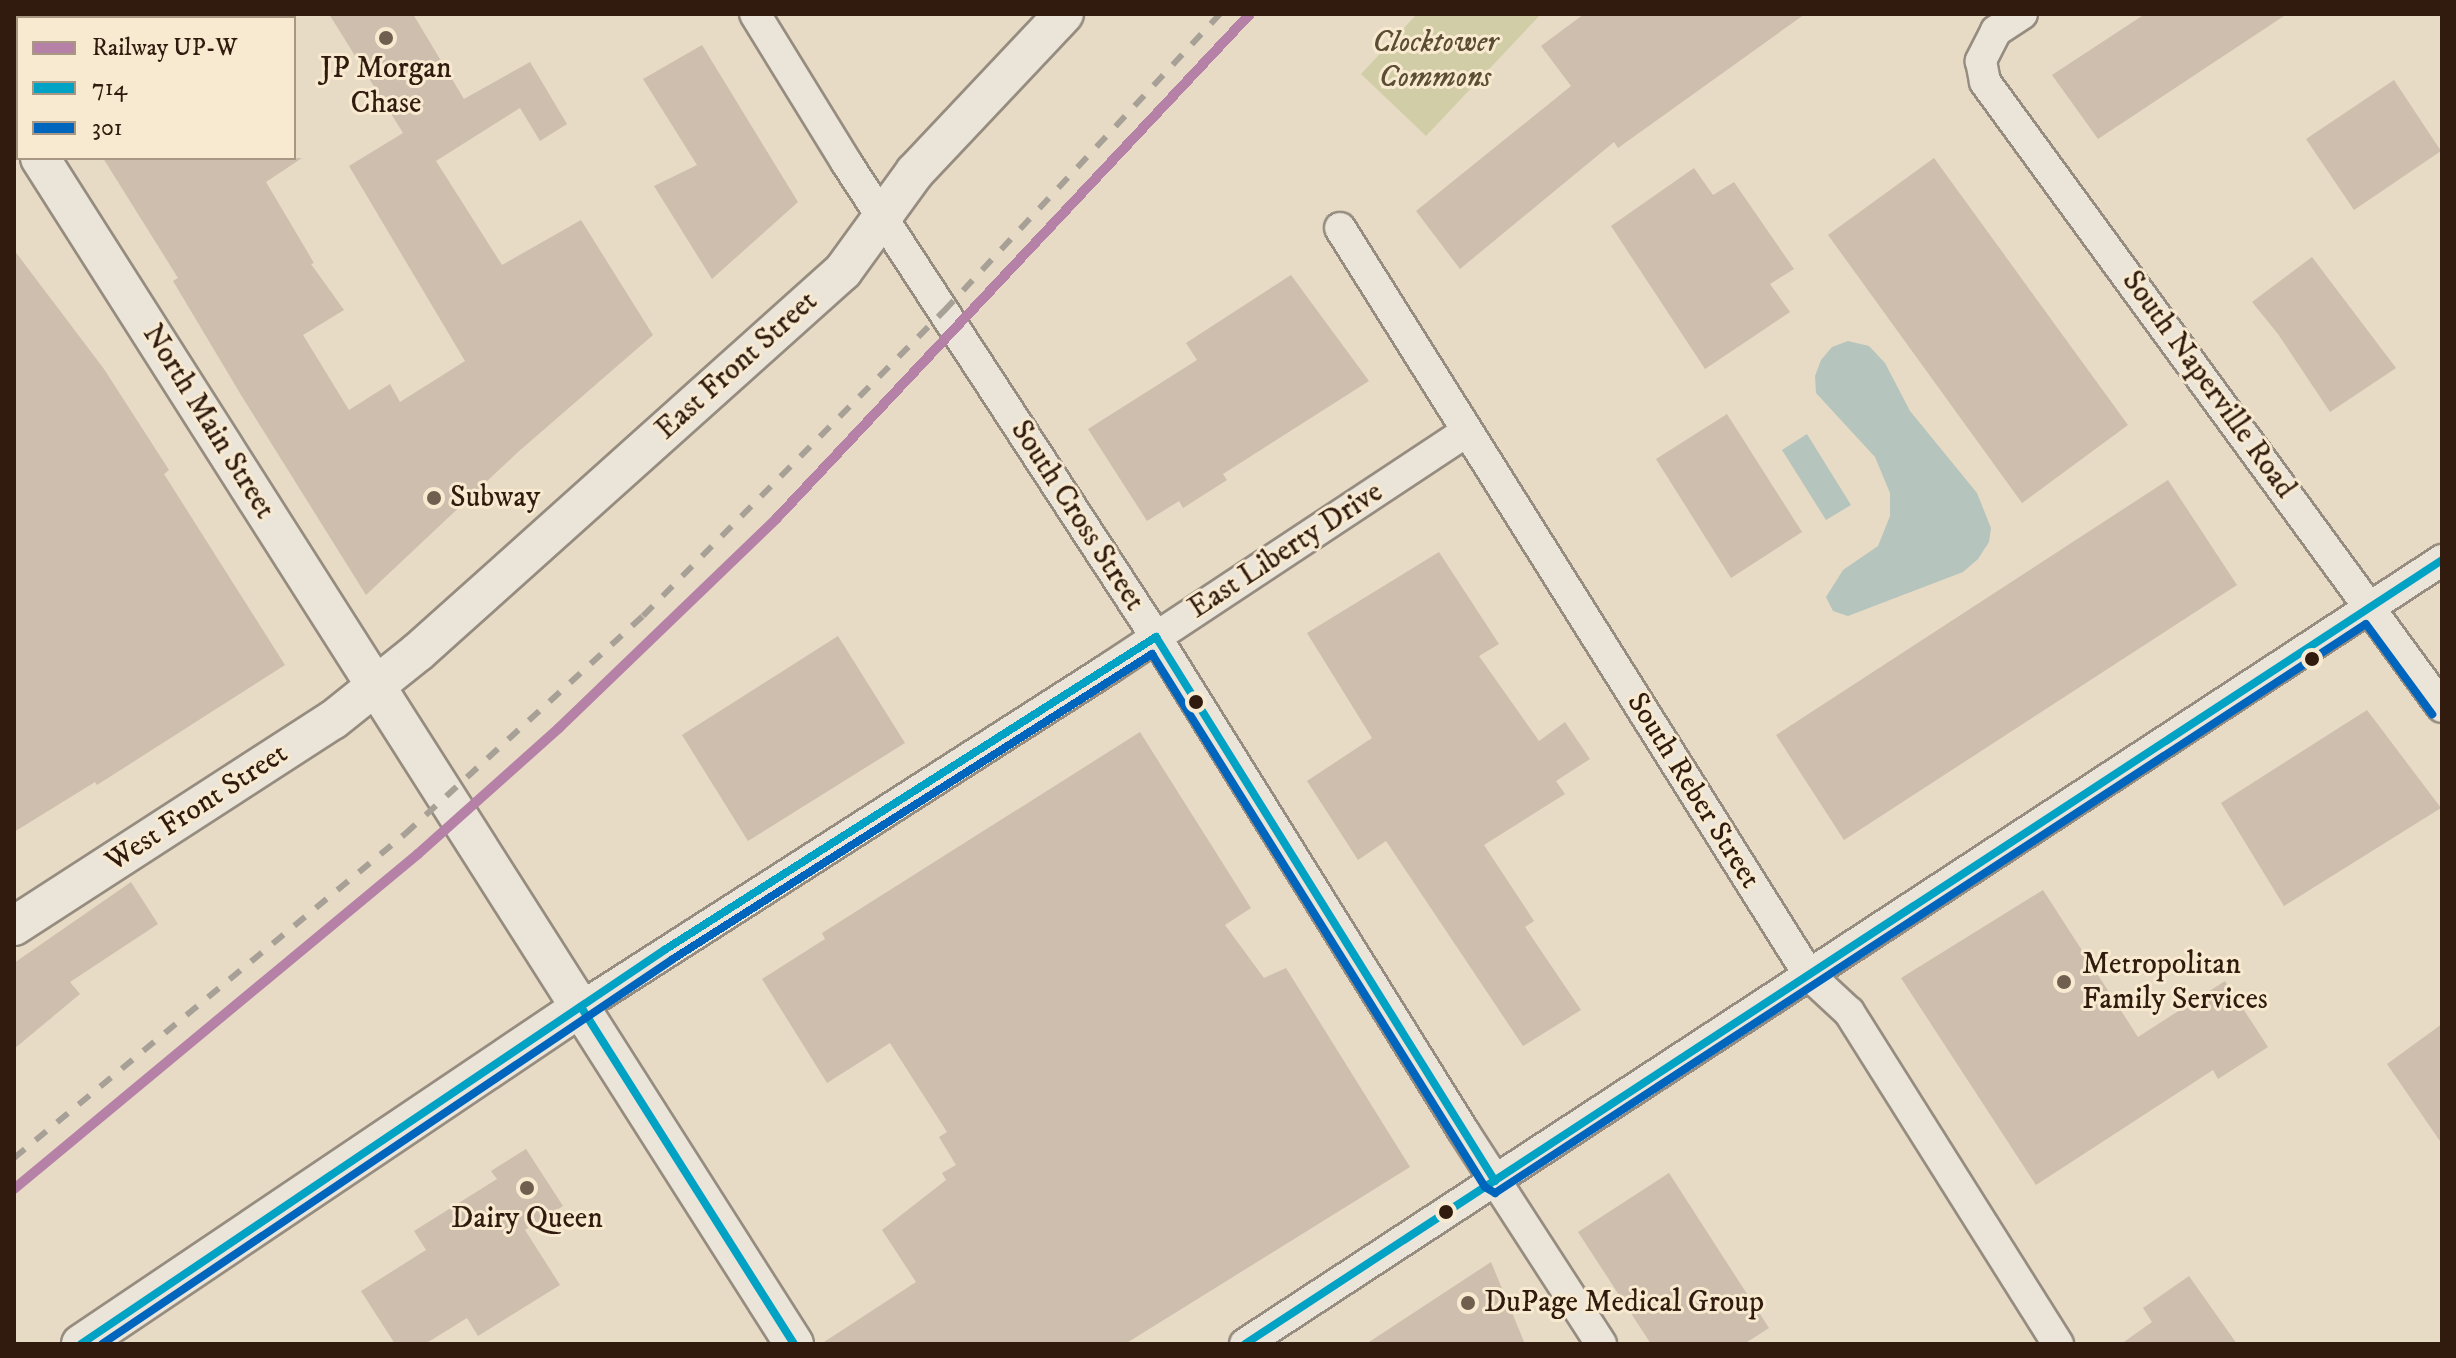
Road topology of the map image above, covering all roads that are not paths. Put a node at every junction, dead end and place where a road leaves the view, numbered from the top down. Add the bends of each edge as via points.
1 (755, 14) edge
2 (1064, 14) edge
3 (2022, 14) edge
4 (41, 160) edge
5 (884, 217) junction
6 (1340, 228) dead end
7 (1466, 432) junction
8 (2442, 560) edge
9 (2369, 608) junction
10 (1156, 637) junction
11 (376, 686) junction
12 (2442, 707) edge
13 (14, 926) edge
14 (1809, 975) junction
15 (581, 1007) junction
16 (1495, 1181) junction
17 (81, 1344) edge
18 (794, 1344) edge
19 (1245, 1344) edge
20 (1601, 1344) edge
21 (2058, 1344) edge

1 - 5 street, South Cross Street
2 - 5 street, East Front Street via 915,172
3 - 9 street, South Naperville Road via 1996,31 1981,61 1985,82
4 - 11 street, North Main Street
5 - 10 street, South Cross Street
5 - 11 street, East Front Street via 843,271
6 - 7 street, South Reber Street
7 - 10 street, East Liberty Drive
7 - 14 street, South Reber Street
8 - 9 street
9 - 12 street, South Naperville Road
9 - 14 street
10 - 15 street, East Liberty Drive
10 - 16 street, South Cross Street
11 - 13 street, West Front Street via 333,720
11 - 15 street, North Main Street
14 - 16 street
14 - 21 street, South Reber Street via 1849,1012
15 - 17 street
15 - 18 street, North Main Street
16 - 19 street
16 - 20 street, South Cross Street

